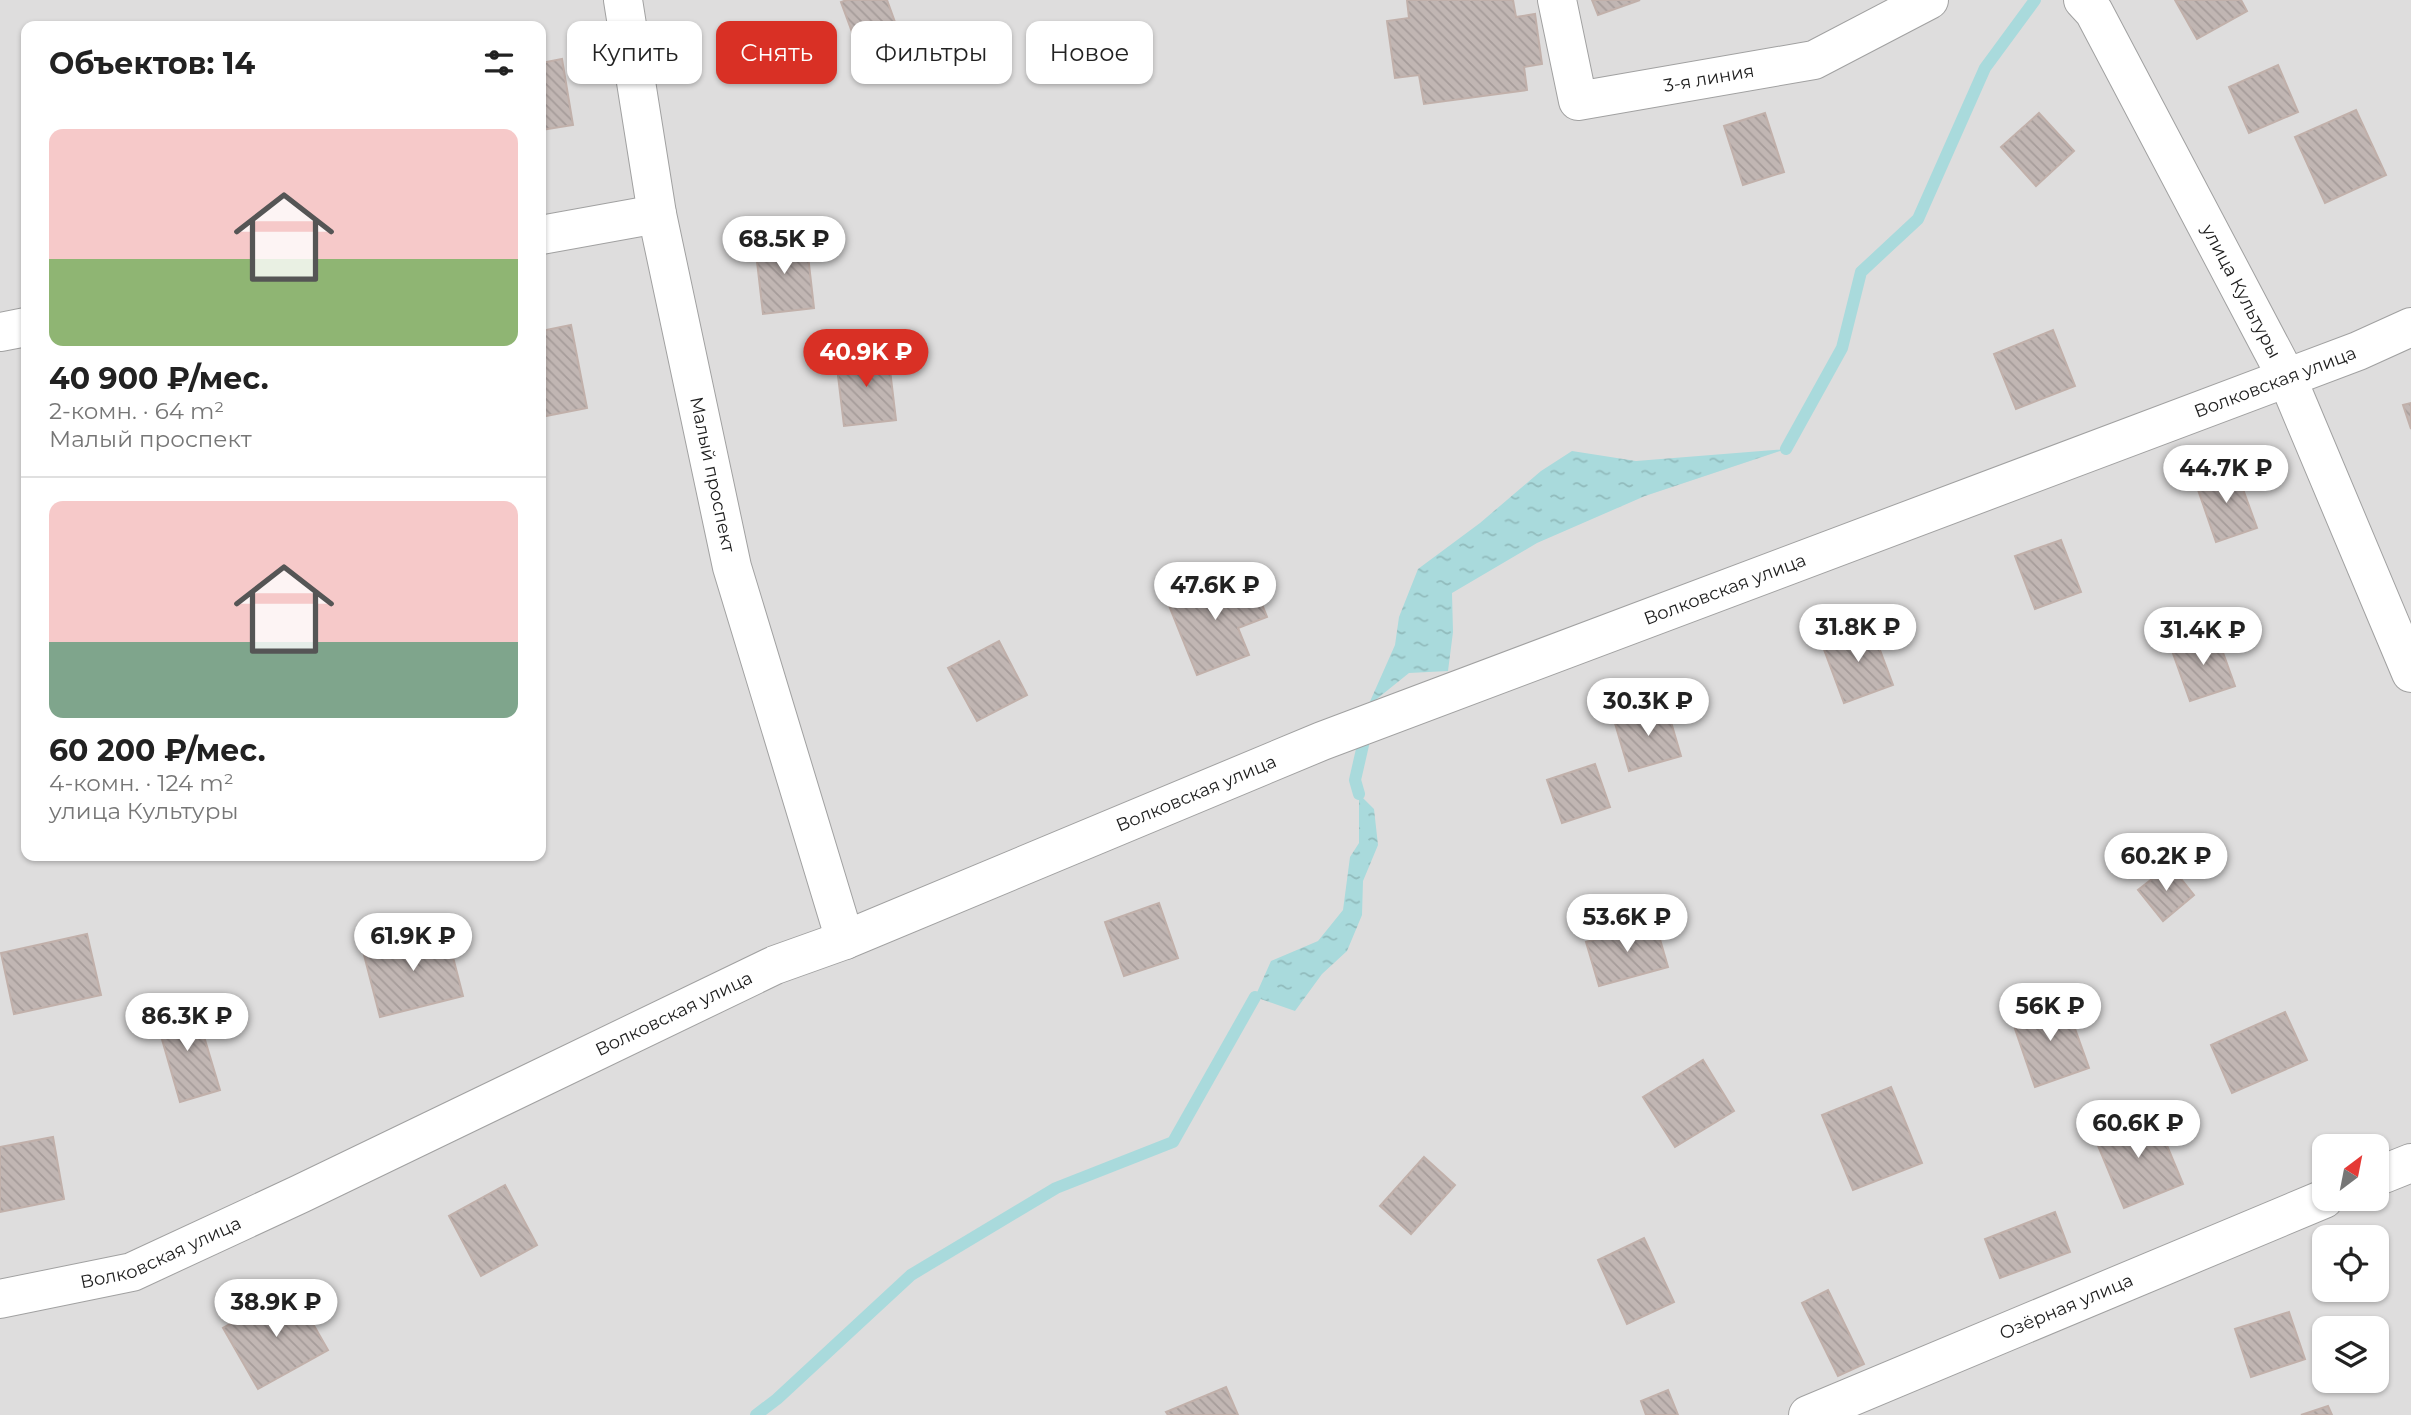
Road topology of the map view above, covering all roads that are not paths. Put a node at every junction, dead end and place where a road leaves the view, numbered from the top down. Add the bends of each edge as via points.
1 (623, 0) edge
2 (1557, 0) edge
3 (1929, 0) edge
4 (2083, 0) edge
5 (657, 214) junction
6 (546, 233) edge
7 (2411, 327) edge
8 (21, 328) edge
9 (0, 332) edge
10 (2287, 378) junction
11 (2411, 673) edge
12 (845, 940) junction
13 (2411, 1163) edge
14 (2389, 1172) edge
15 (2312, 1204) edge
16 (0, 1299) edge
17 (1808, 1415) edge

1 - 5 street, Малый проспект
2 - 3 street, 3-я линия via 1578,101 1814,60
4 - 10 street, улица Культуры via 2094,12
5 - 6 street
5 - 12 street, Малый проспект via 732,567
7 - 10 street, Волковская улица
8 - 9 street
10 - 11 street, улица Культуры
10 - 12 street, Волковская улица via 1322,741
12 - 16 street, Волковская улица via 775,965 132,1272
13 - 14 street
15 - 17 street, Озёрная улица

